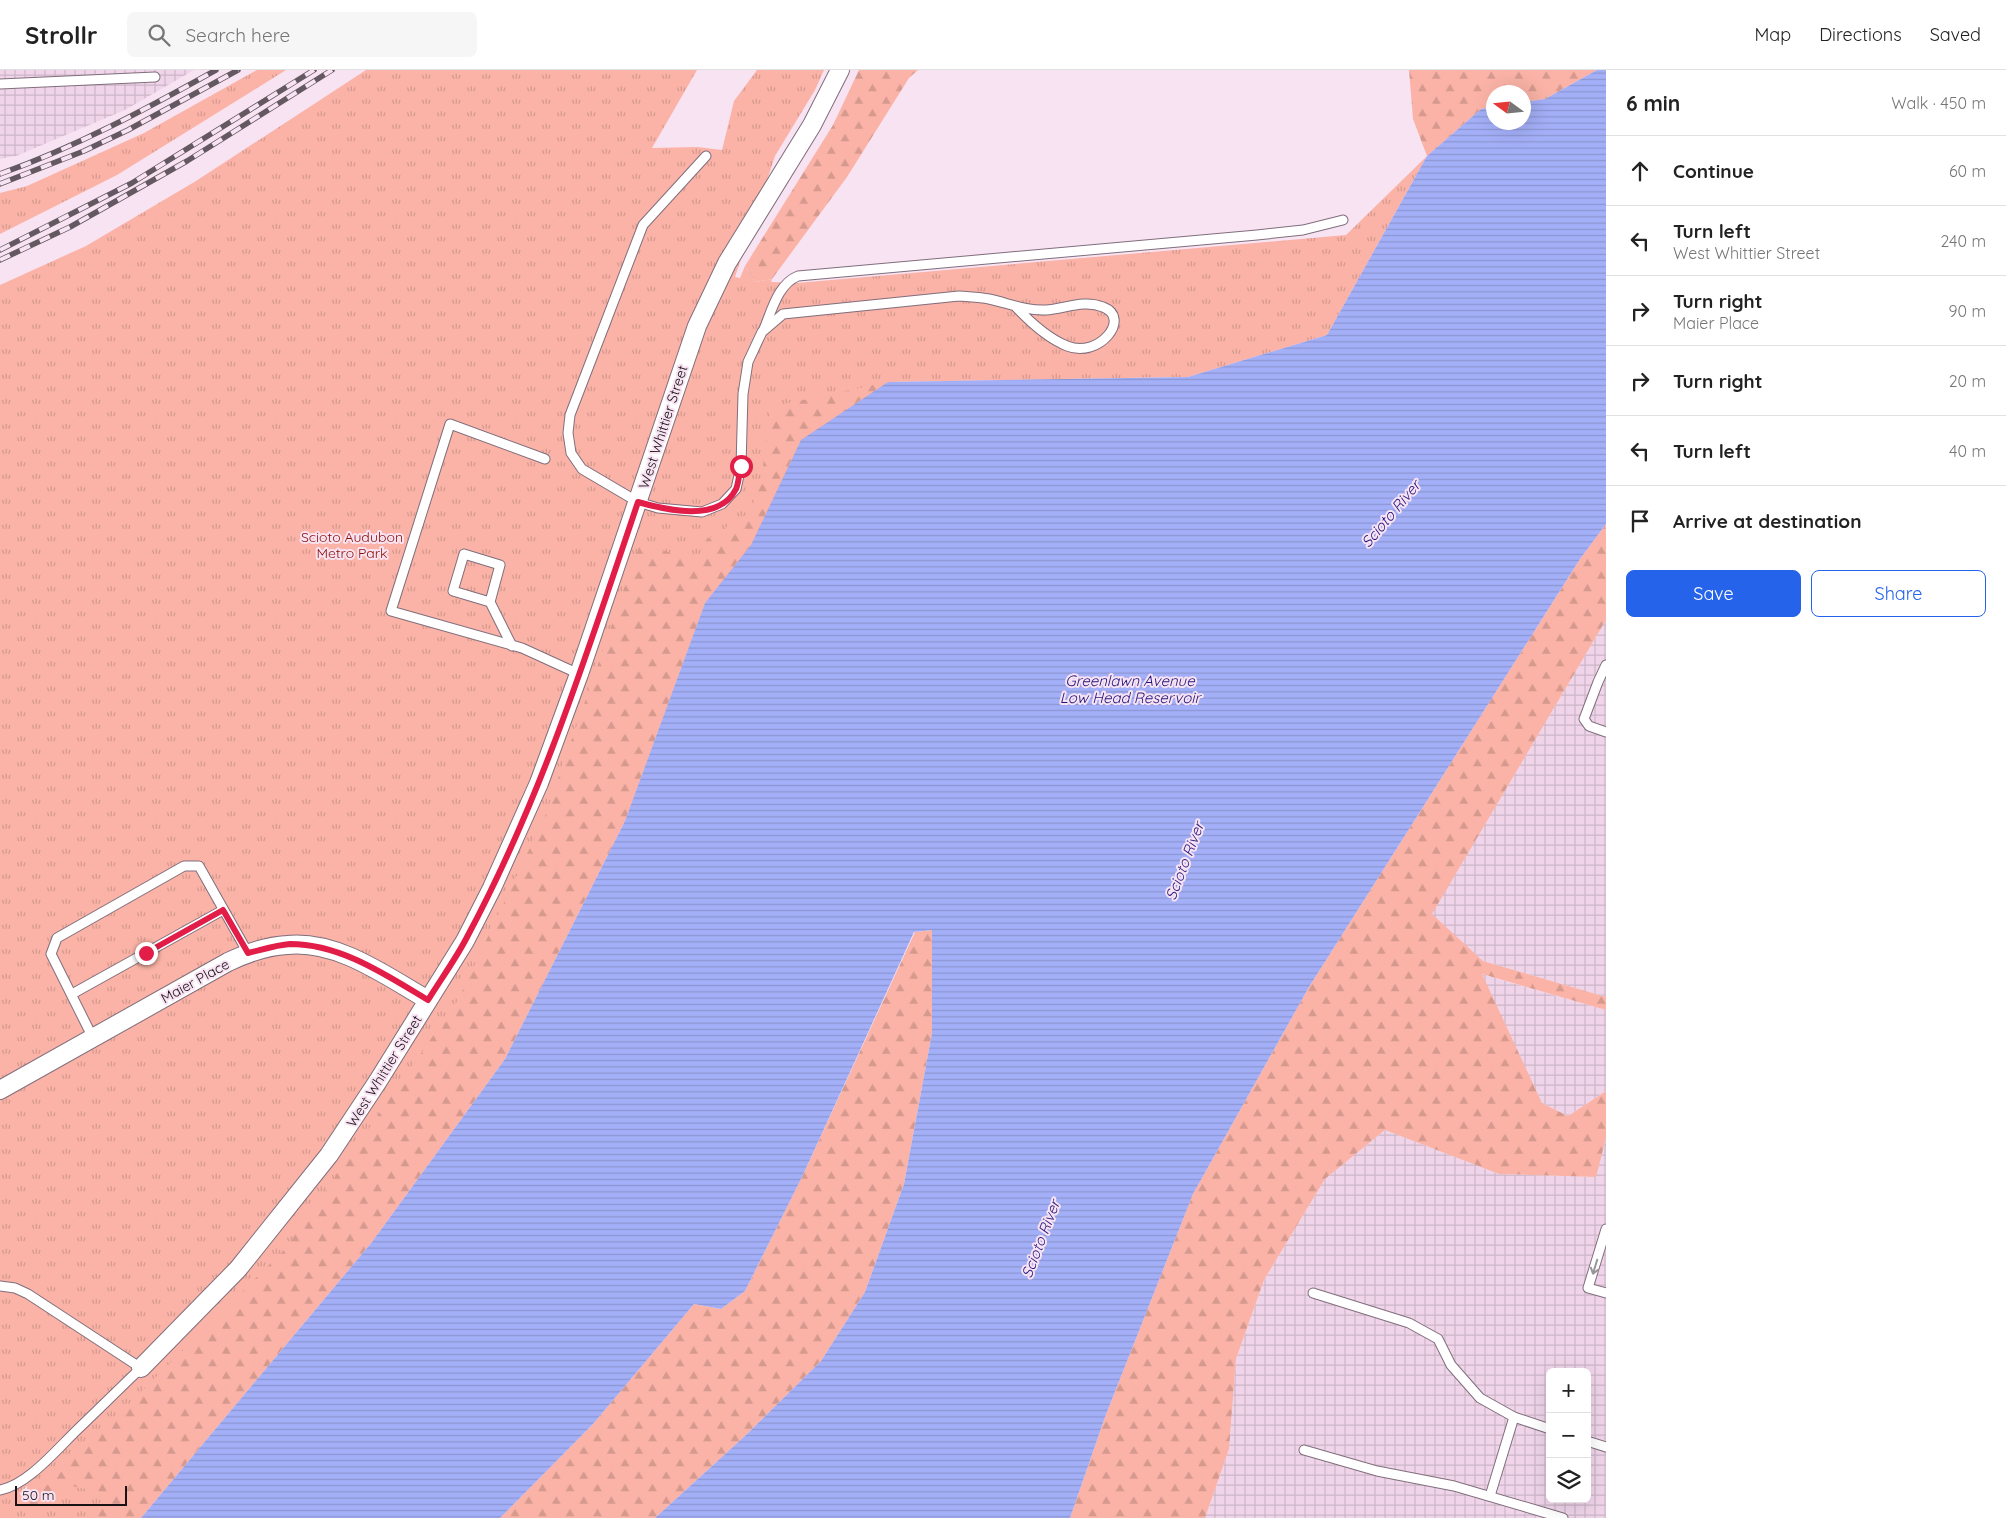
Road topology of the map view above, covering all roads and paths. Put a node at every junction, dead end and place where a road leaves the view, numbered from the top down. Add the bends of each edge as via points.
1 (840, 70) edge
2 (155, 77) dead end
3 (0, 84) edge
4 (706, 156) dead end
5 (1343, 220) dead end
6 (1015, 306) junction
7 (762, 332) junction
8 (545, 459) dead end
9 (638, 502) junction
10 (490, 602) junction
11 (512, 646) junction
12 (1606, 666) edge
13 (579, 674) junction
14 (1606, 732) edge
15 (223, 910) junction
16 (248, 953) junction
17 (72, 994) junction
18 (428, 1000) junction
19 (93, 1038) junction
20 (0, 1090) edge
21 (1606, 1229) edge
22 (0, 1286) edge
23 (1313, 1293) dead end
24 (1606, 1293) edge
25 (141, 1368) junction
26 (1514, 1417) junction
27 (1546, 1428) edge
28 (1591, 1442) edge
29 (1606, 1447) edge
30 (1304, 1450) dead end
31 (0, 1490) edge
32 (1490, 1496) junction
33 (1563, 1518) edge

1 - 9 street, West Whittier Street via 825,102 740,240 711,294 697,326
2 - 3 lane
4 - 9 lane via 643,224 570,415 571,452 582,469
5 - 7 lane via 1303,230 1257,235 798,276 784,286
6 - 6 lane via 1046,310 1086,304 1103,307 1112,317 1112,327 1102,343 1082,348 1068,347 1029,320
6 - 7 lane via 959,296 867,305 783,314
7 - 9 lane via 748,362 743,394 741,466 736,489 722,504 702,512 658,508
8 - 11 lane via 450,424 391,611
9 - 13 street, West Whittier Street
10 - 10 lane via 500,565 464,554 453,591
10 - 11 lane
11 - 13 lane
12 - 14 lane via 1584,719 1589,726
13 - 18 street, West Whittier Street via 539,784 492,888 465,941
15 - 16 lane
15 - 17 lane
15 - 17 lane via 199,866 184,866 57,938 51,954
16 - 18 street, Maier Place via 288,944 325,949 349,957
16 - 19 street, Maier Place
17 - 19 lane
18 - 25 street, West Whittier Street via 378,1081 308,1183 238,1269
19 - 20 street, Maier Place
21 -> 24 lane via 1588,1288
22 - 25 lane via 28,1294
23 - 26 lane via 1409,1323 1438,1339 1451,1365 1480,1398
25 - 31 lane via 25,1478
26 - 27 lane
26 - 32 lane
28 - 29 lane
30 - 32 lane via 1376,1471
32 - 33 lane

